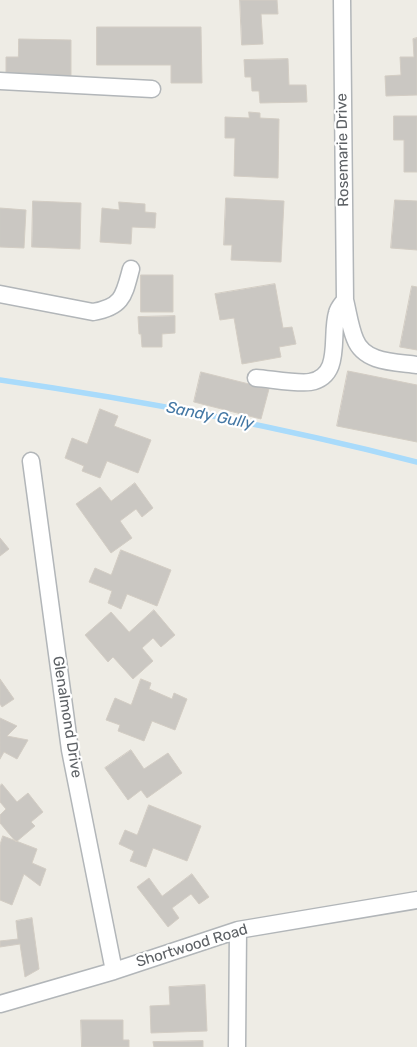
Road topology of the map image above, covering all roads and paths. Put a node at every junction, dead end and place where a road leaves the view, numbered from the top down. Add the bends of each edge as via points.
1 (342, 0) edge
2 (0, 81) edge
3 (152, 88) dead end
4 (131, 269) dead end
5 (0, 294) edge
6 (345, 300) junction
7 (417, 365) edge
8 (256, 378) dead end
9 (31, 461) dead end
10 (417, 900) edge
11 (238, 930) junction
12 (114, 971) junction
13 (0, 1004) edge
14 (237, 1047) edge

1 - 6 street, Rosemarie Drive
2 - 3 street
4 - 5 street via 125,292 118,302 108,309 93,312
6 - 7 street via 355,339 368,356
6 - 8 street via 337,312 334,356 321,378 309,382
9 - 12 street, Glenalmond Drive via 70,750
10 - 11 street, Shortwood Road
11 - 12 street, Shortwood Road
11 - 14 street
12 - 13 street, Shortwood Road

